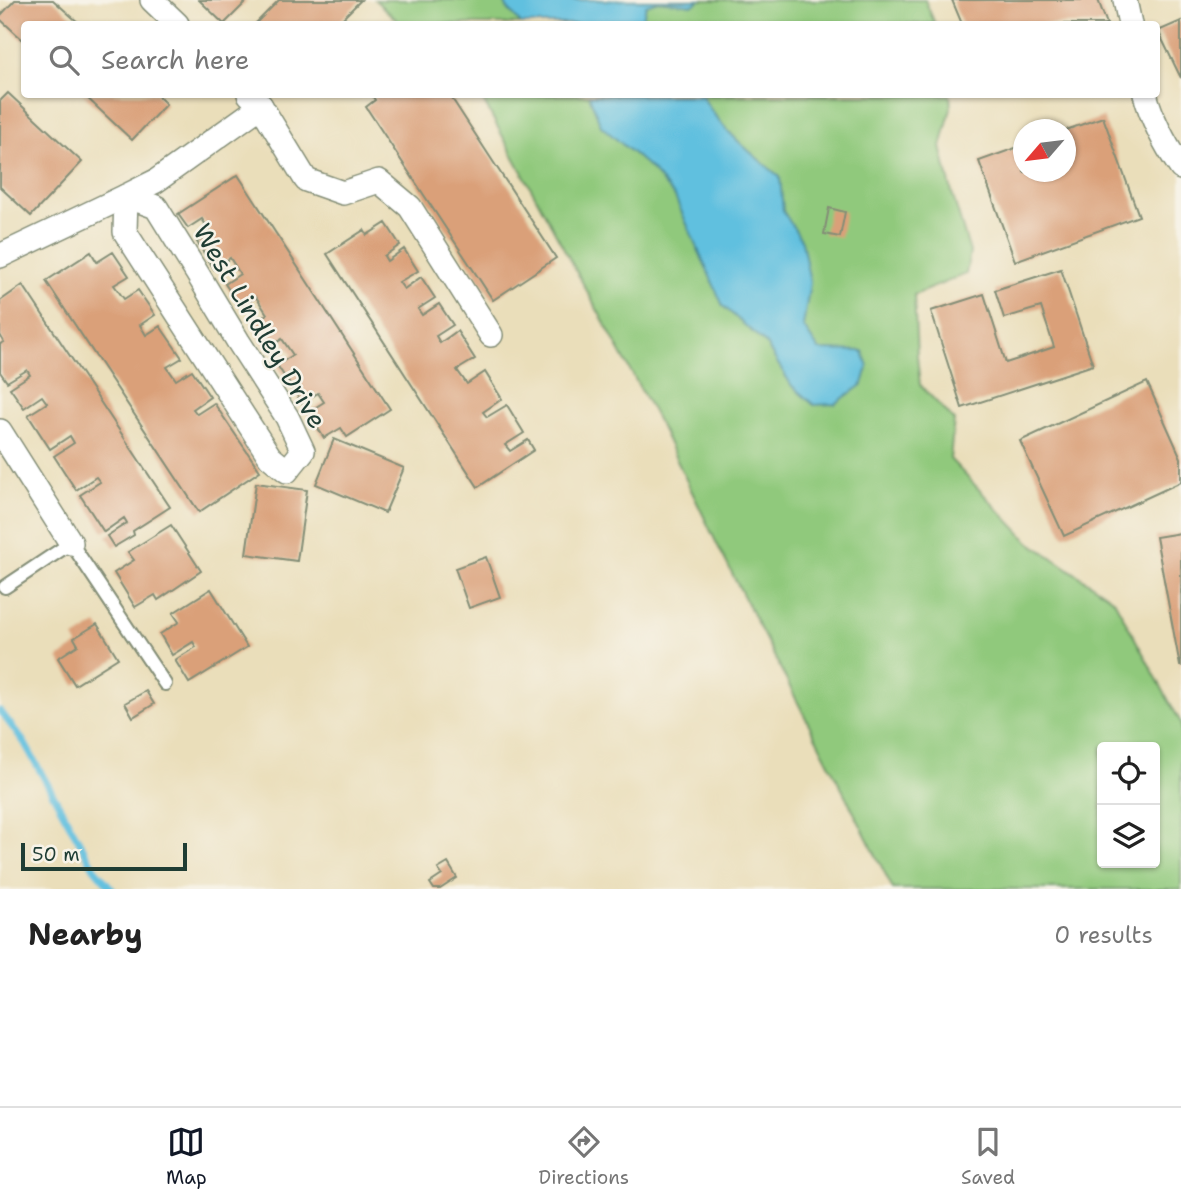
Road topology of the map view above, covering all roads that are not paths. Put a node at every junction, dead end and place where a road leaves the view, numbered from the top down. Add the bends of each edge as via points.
1 (152, 0) edge
2 (1125, 0) edge
3 (174, 21) edge
4 (1129, 21) edge
5 (1146, 98) edge
6 (255, 100) edge
7 (1181, 168) edge
8 (126, 196) junction
9 (0, 256) edge
10 (491, 335) dead end
11 (0, 431) edge
12 (72, 543) junction
13 (5, 587) dead end
14 (165, 684) dead end

1 - 3 street
2 - 4 street
5 - 7 street
6 - 8 street via 156,181
6 - 10 street via 306,180 343,193 379,181 410,207
8 - 8 street, West Lindley Drive via 125,232 270,457 287,471 303,451 287,417 156,207
8 - 9 street
11 - 12 street
12 - 13 lane
12 - 14 lane

